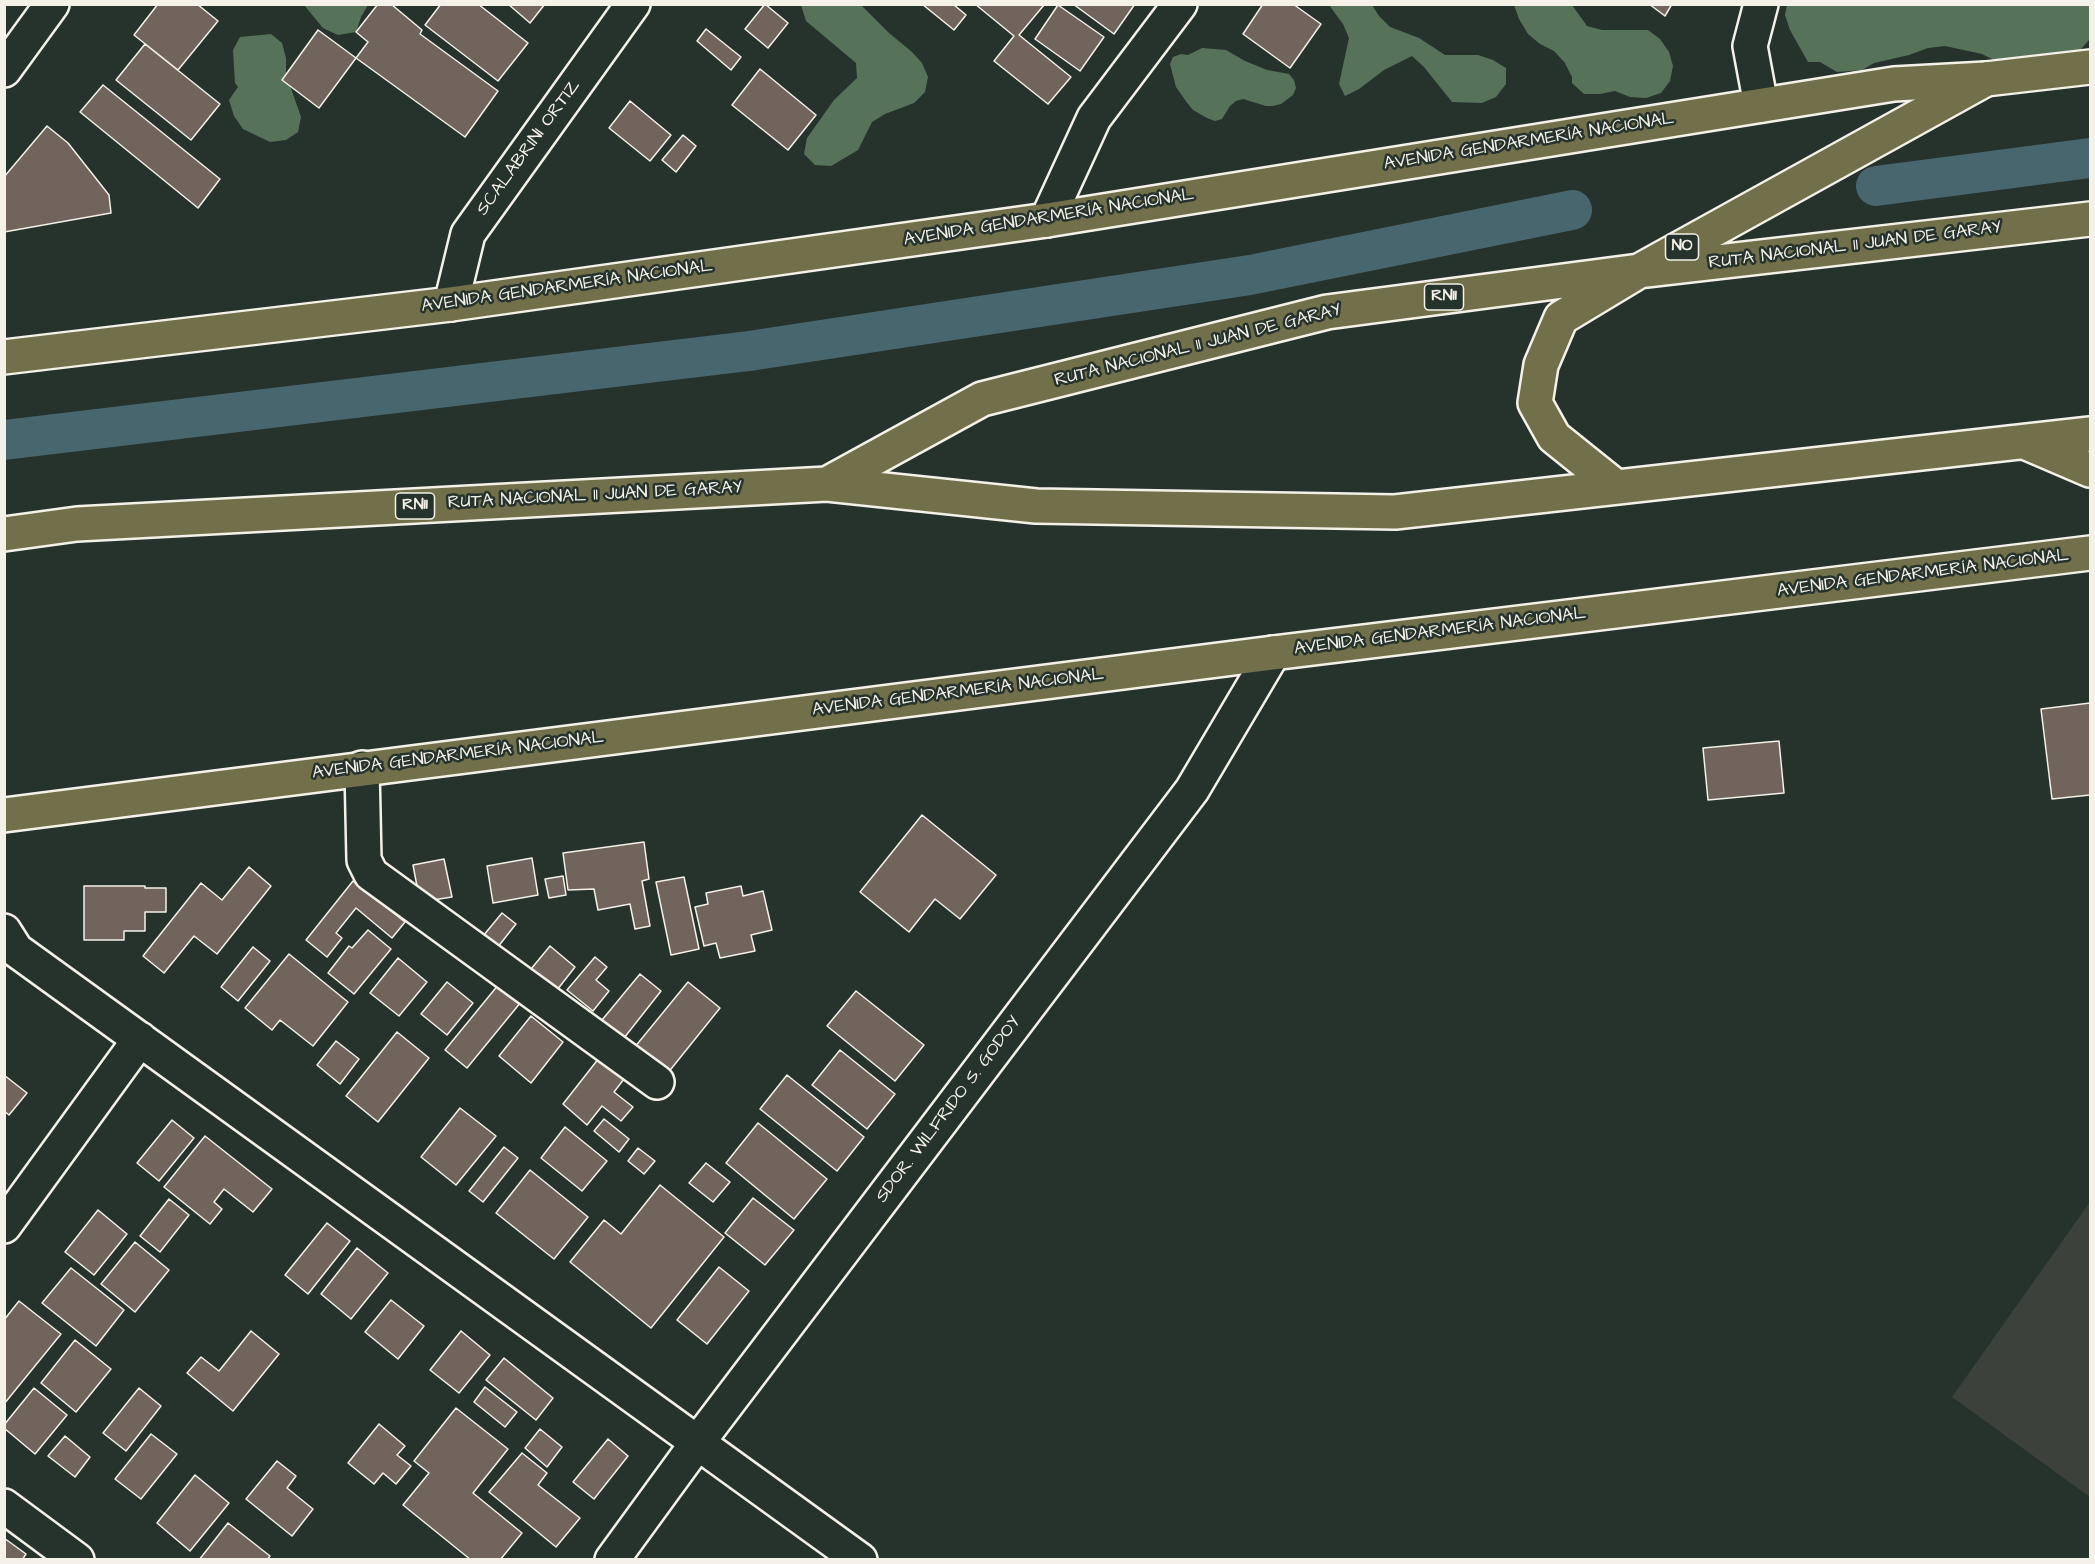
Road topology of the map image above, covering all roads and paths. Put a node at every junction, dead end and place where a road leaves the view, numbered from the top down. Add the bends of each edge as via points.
1 (52, 4) edge
2 (633, 4) edge
3 (1180, 4) edge
4 (1761, 4) edge
5 (2091, 67) edge
6 (4, 70) edge
7 (1986, 79) junction
8 (1761, 105) junction
9 (2091, 219) edge
10 (1047, 220) junction
11 (1639, 271) junction
12 (451, 304) junction
13 (4, 357) edge
14 (2091, 435) edge
15 (2025, 442) junction
16 (2091, 470) edge
17 (827, 484) junction
18 (1615, 486) junction
19 (4, 534) edge
20 (2091, 553) edge
21 (1273, 652) junction
22 (362, 768) junction
23 (4, 815) edge
24 (4, 931) edge
25 (140, 1039) junction
26 (657, 1082) dead end
27 (4, 1226) edge
28 (698, 1442) junction
29 (4, 1506) edge
30 (77, 1560) edge
31 (612, 1560) edge
32 (860, 1560) edge

1 - 6 street
2 - 12 street, SCALABRINI ORTIZ via 468,234
3 - 10 street via 1094,118
4 - 8 street via 1750,46
5 - 7 main road, AVENIDA GENDARMERÍA NACIONAL
7 - 8 main road, AVENIDA GENDARMERÍA NACIONAL via 1894,84
7 - 11 main road, NO
8 - 10 main road, AVENIDA GENDARMERÍA NACIONAL
9 - 11 main road, RUTA NACIONAL 11 JUAN DE GARAY / RN11
10 - 12 main road, AVENIDA GENDARMERÍA NACIONAL
11 - 17 main road, RUTA NACIONAL 11 JUAN DE GARAY / RN11 via 1327,312 982,399
11 - 18 main road, NO via 1561,318 1541,365 1535,403 1554,437
12 - 13 main road, AVENIDA GENDARMERÍA NACIONAL
14 - 15 main road, RUTA NACIONAL 11 JUAN DE GARAY / RN11
15 - 16 main road
15 - 18 main road, RUTA NACIONAL 11 JUAN DE GARAY / RN11
17 - 18 main road, RUTA NACIONAL 11 JUAN DE GARAY / RN11 via 1036,506 1395,512
17 - 19 main road, RUTA NACIONAL 11 JUAN DE GARAY / RN11 via 77,524
20 - 21 main road, AVENIDA GENDARMERÍA NACIONAL
21 - 22 main road, AVENIDA GENDARMERÍA NACIONAL
21 - 28 street, SDOR. WILFRIDO S. GODOY via 1192,790
22 - 23 main road, AVENIDA GENDARMERÍA NACIONAL
22 - 26 street via 364,860 371,874
24 - 25 street via 16,950
25 - 27 street
25 - 28 street
28 - 31 street, SDOR. WILFRIDO S. GODOY
28 - 32 street
29 - 30 street

